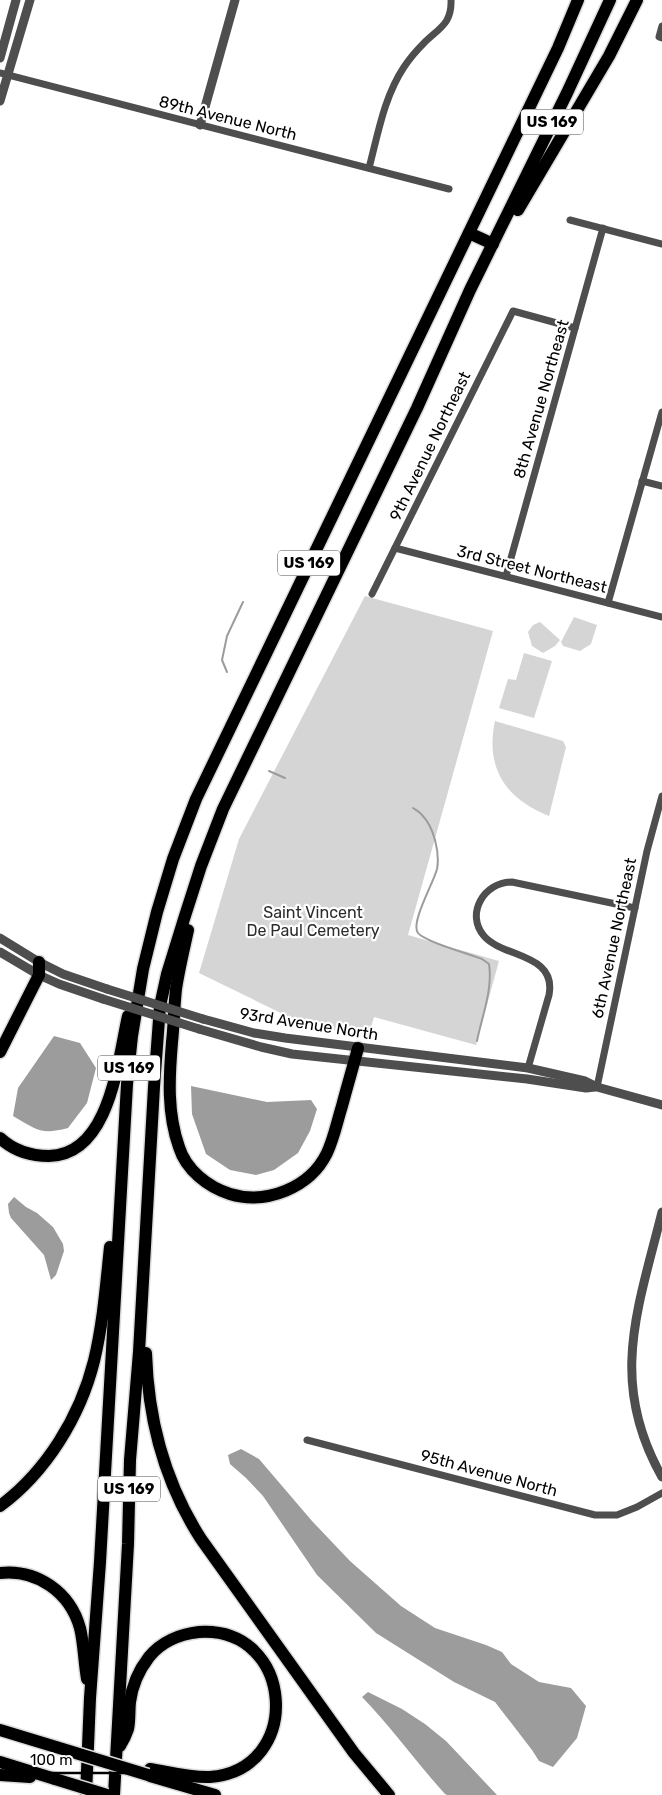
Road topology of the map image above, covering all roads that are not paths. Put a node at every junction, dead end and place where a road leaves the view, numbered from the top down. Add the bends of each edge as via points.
1 (16, 0) edge
2 (30, 0) edge
3 (235, 0) edge
4 (451, 0) edge
5 (578, 0) edge
6 (610, 0) edge
7 (636, 0) edge
8 (662, 26) edge
9 (661, 37) edge
10 (0, 58) edge
11 (4, 74) edge
12 (0, 101) edge
13 (200, 125) junction
14 (370, 168) junction
15 (449, 189) dead end
16 (570, 220) dead end
17 (603, 228) junction
18 (468, 234) junction
19 (493, 244) junction
20 (662, 244) edge
21 (470, 290) junction
22 (575, 328) junction
23 (662, 412) edge
24 (642, 481) junction
25 (662, 486) edge
26 (395, 548) junction
27 (506, 576) junction
28 (372, 594) dead end
29 (608, 603) junction
30 (662, 617) edge
31 (662, 796) edge
32 (201, 866) junction
33 (635, 908) junction
34 (0, 938) edge
35 (0, 952) edge
36 (39, 969) junction
37 (143, 969) junction
38 (358, 1048) junction
39 (0, 1052) edge
40 (354, 1061) junction
41 (528, 1068) junction
42 (597, 1087) junction
43 (662, 1105) edge
44 (0, 1138) edge
45 (122, 1168) junction
46 (662, 1212) edge
47 (146, 1223) junction
48 (307, 1440) dead end
49 (662, 1477) edge
50 (662, 1493) edge
51 (0, 1506) edge
52 (0, 1573) edge
53 (90, 1698) junction
54 (0, 1724) edge
55 (0, 1730) edge
56 (18, 1735) junction
57 (116, 1756) junction
58 (0, 1762) edge
59 (149, 1772) junction
60 (0, 1775) edge
61 (55, 1778) junction
62 (86, 1795) edge
63 (107, 1795) edge
64 (114, 1795) edge
65 (215, 1795) edge
66 (389, 1795) edge

1 - 10 street
2 - 11 street
3 - 13 street
4 - 14 street via 447,22 424,42 398,78 387,102
5 - 18 highway, US 169
6 - 19 highway, US 169
7 - 21 highway via 609,56
8 - 9 street
11 - 12 street
11 - 13 street, 89th Avenue North
13 - 14 street, 89th Avenue North
14 - 15 street, 89th Avenue North
16 - 17 street
17 - 20 street
17 - 22 street, 8th Avenue Northeast
18 - 19 highway
18 - 37 highway, US 169 via 196,799 173,859
19 - 21 highway, US 169
21 - 32 highway, US 169 via 417,408 223,809
22 - 26 street, 9th Avenue Northeast via 513,311
22 - 27 street, 8th Avenue Northeast
23 - 24 street
24 - 25 street
24 - 29 street
26 - 27 street, 3rd Street Northeast
26 - 28 street, 9th Avenue Northeast
27 - 29 street, 3rd Street Northeast
29 - 30 street, 3rd Street Northeast
31 - 33 street, 6th Avenue Northeast
32 - 40 highway via 176,988 169,1092 179,1148 188,1164 210,1186 239,1196 262,1198 302,1182 326,1155 333,1139
32 - 47 highway, US 169 via 160,1006
33 - 41 street via 512,882 497,884 484,894 476,917 481,932 492,943 539,965 549,979 549,995
33 - 42 street, 6th Avenue Northeast
34 - 36 street, 93rd Avenue North
35 - 36 street, 93rd Avenue North
36 - 38 street, 93rd Avenue North, bridge via 254,1033
36 - 39 highway
36 - 40 street, 93rd Avenue North, bridge via 67,987 261,1047
37 - 44 highway via 129,1010 106,1106 99,1123 86,1140 57,1156 39,1156 21,1151
37 - 45 highway, US 169 via 132,1036
38 - 40 highway
38 - 41 street, 93rd Avenue North
40 - 42 street, 93rd Avenue North
41 - 42 street, 93rd Avenue North via 585,1081
42 - 43 street, 93rd Avenue North
45 - 51 highway via 100,1329 88,1382 74,1414 50,1454 22,1488
45 - 53 highway, US 169
46 - 49 street via 632,1338 631,1387 636,1415
47 - 57 highway, US 169 via 130,1460
47 - 66 highway via 148,1385 157,1435 174,1491 206,1547 354,1753
48 - 50 street, 95th Avenue North via 595,1515 617,1515
52 - 53 highway via 22,1573 42,1580 66,1601 80,1628
53 - 62 highway, US 169
54 - 56 highway
55 - 56 highway
56 - 59 highway, bridge
57 - 59 highway via 128,1729 131,1699 138,1675 162,1645 183,1635 211,1632 237,1640 259,1656 271,1674 277,1703 273,1728 261,1751 245,1766 223,1775 195,1777
57 - 64 highway, US 169
58 - 61 highway
59 - 65 highway
60 - 61 highway
61 - 63 highway, bridge

